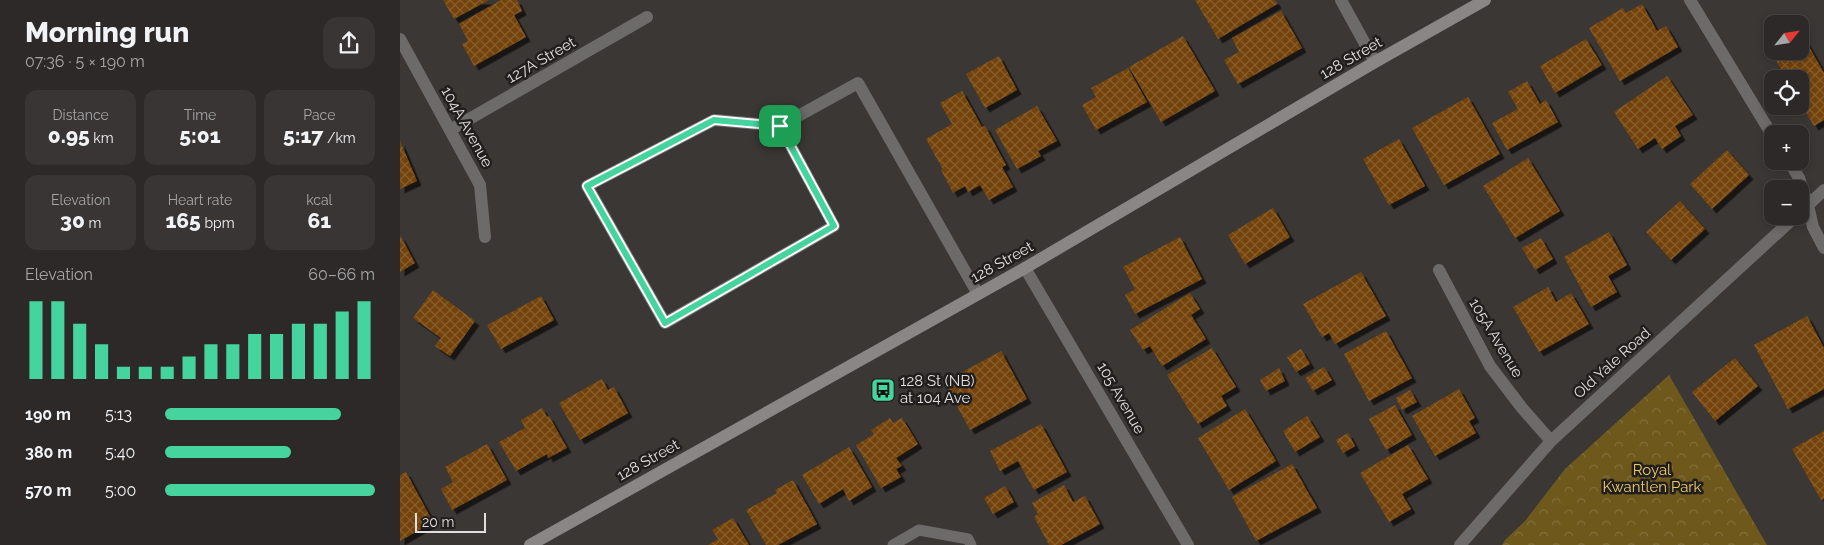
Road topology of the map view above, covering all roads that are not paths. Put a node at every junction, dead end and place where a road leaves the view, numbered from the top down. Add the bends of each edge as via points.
1 (1341, 0) edge
2 (1485, 0) edge
3 (1690, 0) edge
4 (647, 18) dead end
5 (400, 39) edge
6 (1375, 62) junction
7 (1766, 125) edge
8 (780, 126) junction
9 (450, 130) junction
10 (1824, 190) edge
11 (1809, 204) edge
12 (1809, 219) edge
13 (1786, 225) edge
14 (485, 237) dead end
15 (1824, 248) edge
16 (1025, 268) junction
17 (1439, 270) dead end
18 (978, 294) junction
19 (1552, 441) junction
20 (530, 545) edge
21 (893, 545) edge
22 (971, 545) edge
23 (1188, 545) edge
24 (1460, 545) edge

1 - 6 street
2 - 6 main road, 128 Street
3 - 7 street
4 - 9 street, 127A Street
5 - 9 street, 104A Avenue
6 - 16 main road, 128 Street
8 - 8 street via 834,226 665,323 587,186 714,120
8 - 18 street via 858,84
9 - 14 street, 104A Avenue via 480,185
10 - 11 street
12 - 15 street
13 - 19 street, Old Yale Road
16 - 18 main road, 128 Street
16 - 23 street, 105 Avenue
17 - 19 street, 105A Avenue via 1490,366
18 - 20 main road, 128 Street
19 - 24 street, Old Yale Road
21 - 22 lane via 919,530 968,539

